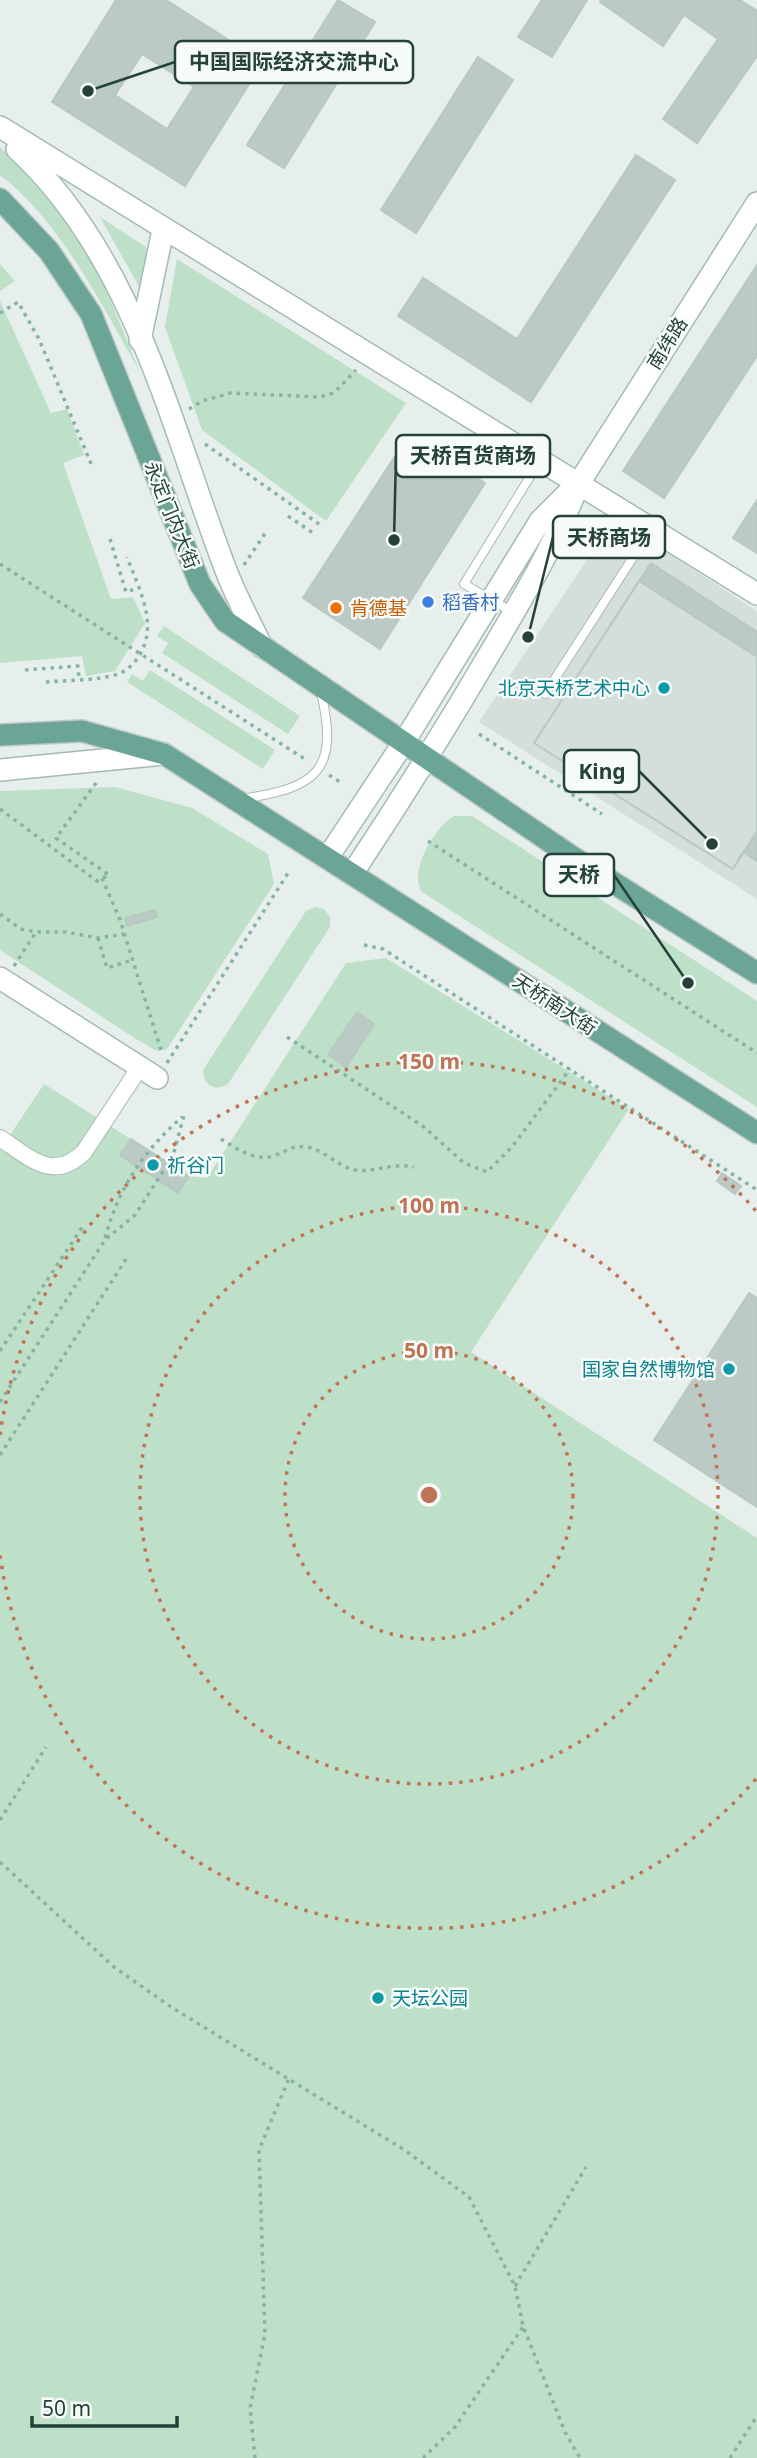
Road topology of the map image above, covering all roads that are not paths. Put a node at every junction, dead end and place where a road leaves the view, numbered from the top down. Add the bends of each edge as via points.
1 (0, 127) edge
2 (0, 134) edge
3 (0, 199) edge
4 (757, 203) edge
5 (163, 230) junction
6 (140, 340) junction
7 (541, 460) junction
8 (579, 483) junction
9 (652, 529) junction
10 (757, 594) edge
11 (491, 600) junction
12 (514, 612) junction
13 (262, 647) junction
14 (320, 685) junction
15 (545, 694) dead end
16 (0, 735) edge
17 (404, 743) junction
18 (164, 754) junction
19 (427, 759) junction
20 (0, 770) edge
21 (238, 799) junction
22 (328, 857) junction
23 (352, 874) junction
24 (7, 972) edge
25 (757, 973) edge
26 (148, 1072) joint
27 (757, 1133) edge
28 (0, 1138) edge

1 - 5 street
2 - 6 street via 36,167 76,217
3 - 13 main road, 永定门内大街 via 49,251 91,314 200,584 225,621
4 - 8 street, 南纬路
5 - 6 street
5 - 7 street
6 - 13 street via 224,566
7 - 8 street
7 - 11 lane via 464,584
8 - 9 street
8 - 11 street, 南纬路 via 540,521
8 - 12 street, 南纬路 via 559,534
9 - 10 street
9 - 15 lane
11 - 12 lane
11 - 17 street, 南纬路
12 - 19 street, 南纬路
13 - 14 main road, 永定门内大街
14 - 17 main road, 永定门内大街
14 - 21 lane via 327,715 320,769 299,786
16 - 18 main road via 82,732
17 - 19 main road, 永定门内大街
17 - 22 street, 南纬路
18 - 20 street
18 - 21 main road
19 - 23 street, 南纬路
19 - 25 main road
21 - 22 main road
22 - 23 main road
23 - 27 main road, 天桥南大街
24 - 26 street
26 - 28 street via 74,1162 58,1167 40,1164

